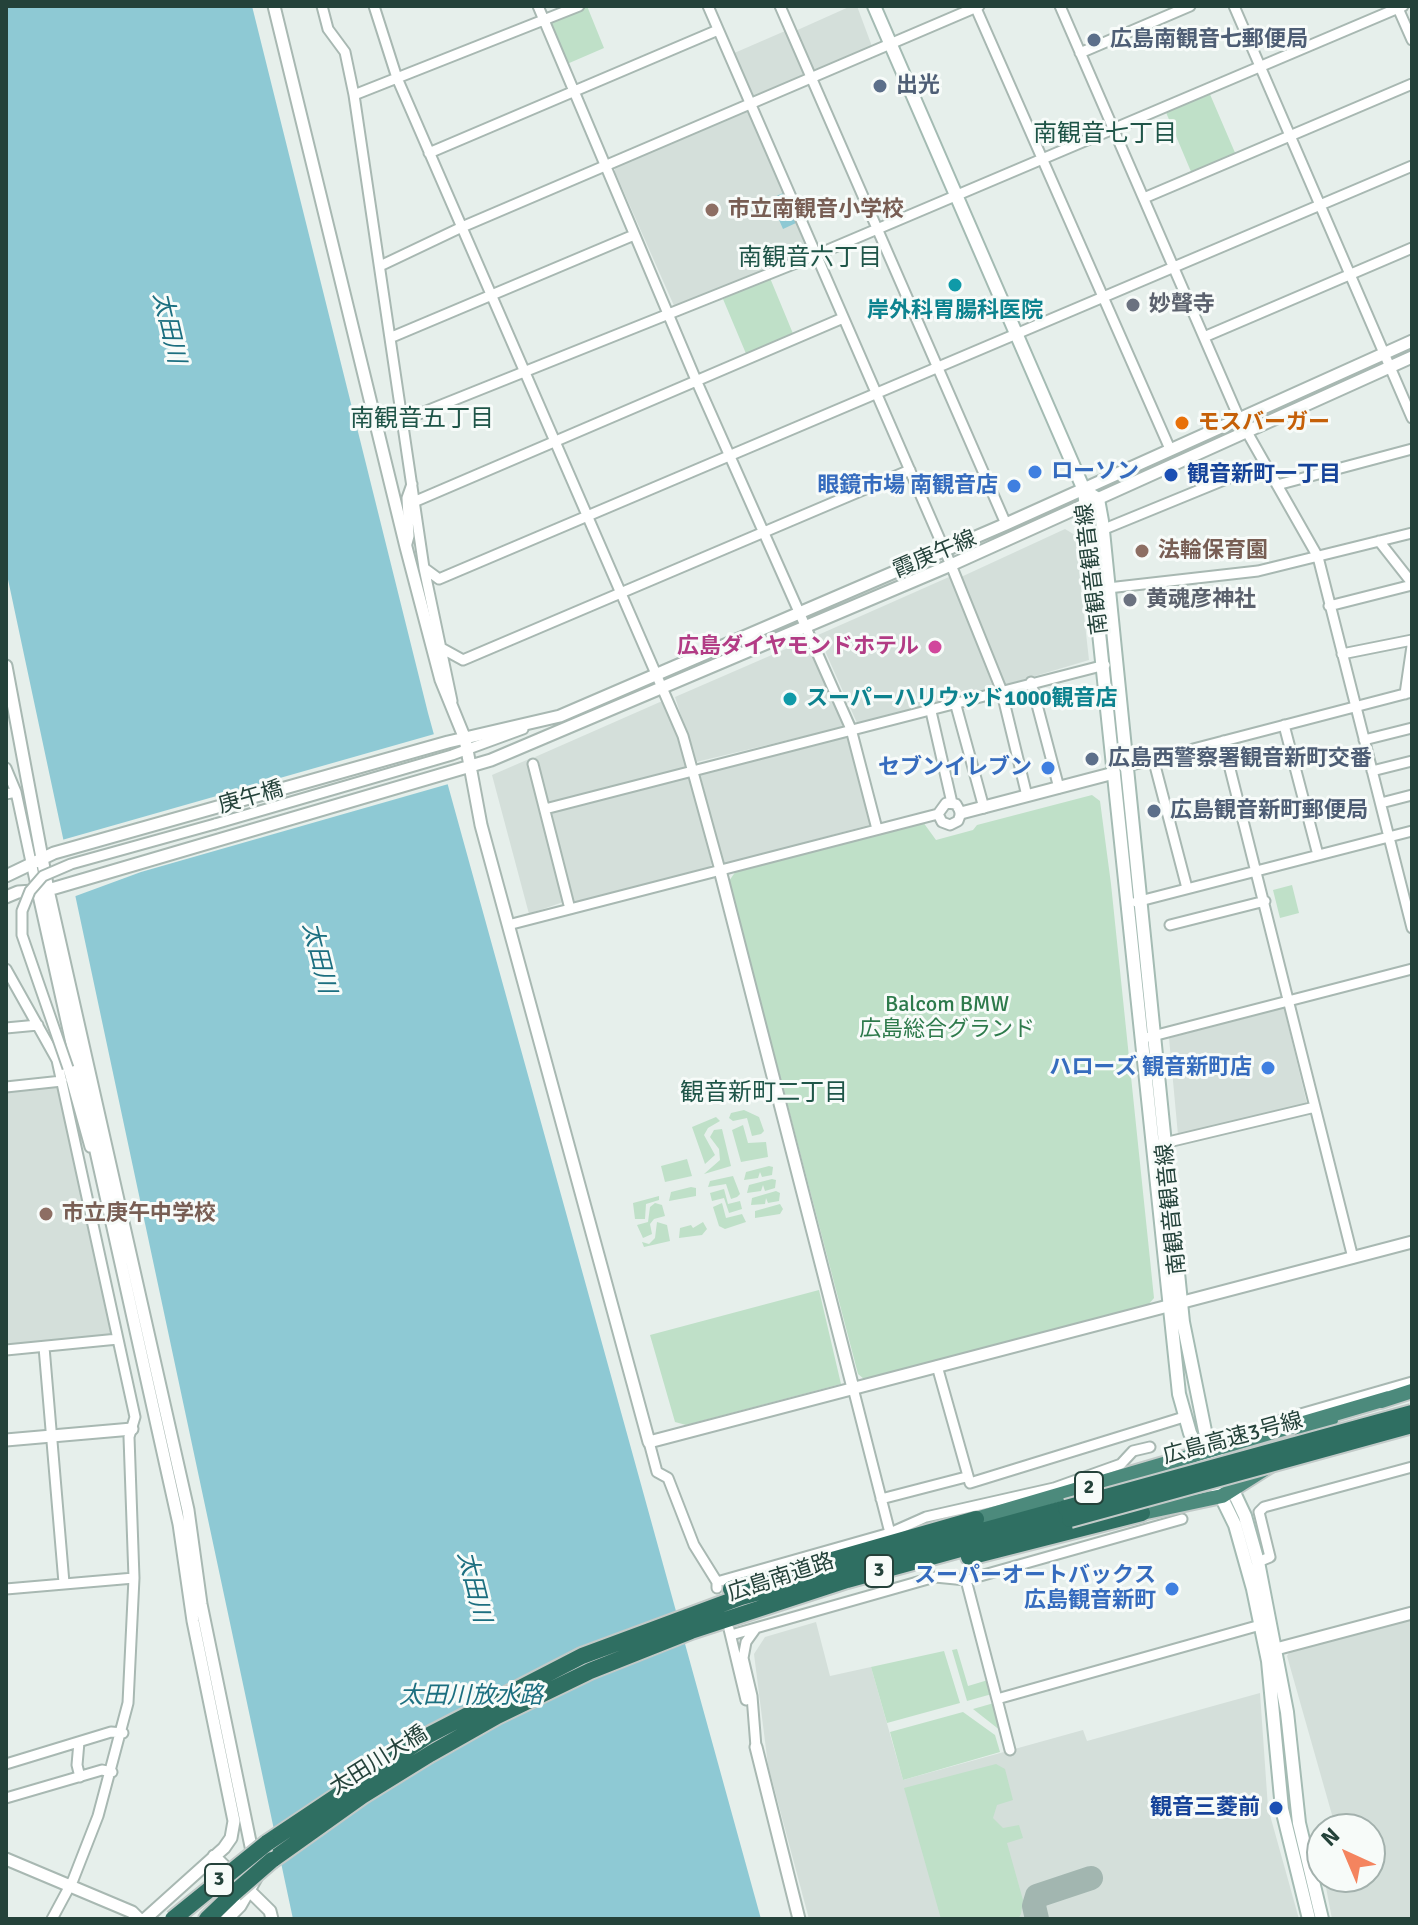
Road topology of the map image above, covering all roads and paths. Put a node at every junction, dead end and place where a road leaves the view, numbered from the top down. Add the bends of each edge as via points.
1 (274, 6) edge
2 (322, 6) edge
3 (374, 6) edge
4 (538, 6) edge
5 (579, 6) edge
6 (708, 6) edge
7 (780, 6) edge
8 (874, 6) edge
9 (977, 6) edge
10 (1060, 6) edge
11 (1190, 6) edge
12 (1234, 6) edge
13 (1399, 7) edge
14 (542, 21) junction
15 (718, 30) junction
16 (1412, 40) edge
17 (891, 44) junction
18 (1080, 53) junction
19 (1260, 66) junction
20 (811, 77) junction
21 (397, 78) junction
22 (1412, 84) edge
23 (572, 93) junction
24 (354, 95) junction
25 (749, 103) junction
26 (1113, 128) junction
27 (1291, 136) junction
28 (429, 153) junction
29 (1043, 158) junction
30 (604, 165) junction
31 (1412, 166) edge
32 (956, 195) junction
33 (1144, 198) junction
34 (1321, 204) junction
35 (462, 227) junction
36 (877, 229) junction
37 (634, 235) junction
38 (1412, 248) edge
39 (816, 255) junction
40 (380, 266) junction
41 (1174, 267) junction
42 (1351, 274) junction
43 (490, 296) junction
44 (1102, 297) junction
45 (669, 316) junction
46 (843, 318) junction
47 (1018, 334) junction
48 (392, 337) junction
49 (1204, 337) junction
50 (1412, 341) edge
51 (1384, 353) junction
52 (1412, 357) edge
53 (937, 367) junction
54 (1390, 367) junction
55 (525, 373) junction
56 (696, 380) junction
57 (876, 393) junction
58 (1239, 418) junction
59 (1412, 418) edge
60 (404, 420) junction
61 (1246, 432) junction
62 (555, 442) junction
63 (1170, 449) junction
64 (1412, 449) edge
65 (731, 455) junction
66 (1263, 464) junction
67 (910, 470) junction
68 (413, 482) junction
69 (1277, 485) junction
70 (1084, 490) junction
71 (416, 501) junction
72 (1092, 502) junction
73 (588, 516) junction
74 (1006, 524) junction
75 (1102, 530) junction
76 (765, 532) junction
77 (1412, 533) edge
78 (1379, 541) junction
79 (406, 547) junction
80 (945, 550) junction
81 (1318, 557) junction
82 (951, 565) junction
83 (424, 568) junction
84 (1412, 584) edge
85 (1108, 588) junction
86 (621, 592) junction
87 (1329, 606) junction
88 (800, 613) junction
89 (806, 628) junction
90 (1412, 643) edge
91 (443, 649) junction
92 (1342, 654) junction
93 (1410, 664) edge
94 (1105, 665) junction
95 (6, 666) edge
96 (657, 675) junction
97 (1031, 682) junction
98 (663, 689) junction
99 (1001, 689) junction
100 (1408, 693) edge
101 (955, 702) junction
102 (1355, 706) junction
103 (930, 707) junction
104 (453, 709) junction
105 (1284, 725) junction
106 (1412, 728) edge
107 (851, 729) junction
108 (1364, 740) junction
109 (1223, 741) junction
110 (448, 742) joint
111 (467, 744) junction
112 (1153, 758) junction
113 (1412, 761) edge
114 (533, 764) dead end
115 (472, 767) junction
116 (6, 768) edge
117 (693, 769) junction
118 (1120, 770) junction
119 (1372, 771) junction
120 (1059, 788) junction
121 (11, 793) edge
122 (1412, 795) edge
123 (1027, 796) junction
124 (1381, 803) junction
125 (956, 808) junction
126 (984, 808) junction
127 (545, 809) junction
128 (938, 814) junction
129 (877, 829) junction
130 (1412, 831) edge
131 (1389, 837) junction
132 (1318, 855) junction
133 (37, 860) junction
134 (720, 870) junction
135 (1257, 871) junction
136 (6, 876) edge
137 (1187, 888) junction
138 (42, 890) junction
139 (6, 897) edge
140 (1265, 901) junction
141 (1134, 902) junction
142 (570, 909) junction
143 (508, 925) junction
144 (1170, 925) dead end
145 (1412, 928) edge
146 (6, 969) edge
147 (1412, 969) edge
148 (1289, 1002) junction
149 (38, 1025) junction
150 (6, 1028) edge
151 (1148, 1037) junction
152 (62, 1081) junction
153 (6, 1087) edge
154 (1315, 1107) junction
155 (1159, 1144) junction
156 (105, 1183) junction
157 (1412, 1242) edge
158 (1353, 1258) junction
159 (1175, 1305) junction
160 (118, 1339) junction
161 (44, 1347) junction
162 (6, 1350) edge
163 (937, 1366) junction
164 (1412, 1382) edge
165 (853, 1388) junction
166 (1412, 1391) edge
167 (1389, 1398) junction
168 (1412, 1413) edge
169 (1184, 1417) junction
170 (1412, 1425) edge
171 (132, 1429) junction
172 (1275, 1430) junction
173 (53, 1435) junction
174 (6, 1440) edge
175 (649, 1442) junction
176 (1150, 1447) dead end
177 (1209, 1452) junction
178 (1412, 1467) edge
179 (966, 1477) junction
180 (1228, 1493) junction
181 (881, 1499) junction
182 (984, 1504) junction
183 (1068, 1513) junction
184 (1144, 1513) junction
185 (976, 1519) junction
186 (1182, 1519) dead end
187 (1151, 1529) junction
188 (890, 1533) junction
189 (1258, 1562) junction
190 (134, 1578) junction
191 (966, 1580) junction
192 (64, 1583) junction
193 (6, 1589) edge
194 (799, 1596) junction
195 (1412, 1613) edge
196 (687, 1618) junction
197 (762, 1624) junction
198 (1266, 1624) junction
199 (1276, 1649) junction
200 (582, 1656) joint
201 (997, 1699) junction
202 (123, 1733) junction
203 (79, 1742) junction
204 (756, 1747) junction
205 (1010, 1750) dead end
206 (6, 1764) edge
207 (112, 1772) junction
208 (80, 1777) junction
209 (6, 1798) edge
210 (214, 1856) junction
211 (6, 1859) edge
212 (70, 1886) junction
213 (241, 1893) junction
214 (52, 1919) edge
215 (142, 1919) edge
216 (173, 1919) edge
217 (207, 1919) edge
218 (227, 1919) edge
219 (272, 1919) edge
220 (799, 1919) edge
221 (1309, 1919) edge
222 (1322, 1919) edge

1 - 79 street
2 - 24 street via 328,29 345,52
3 - 21 street
4 - 14 street
5 - 14 street
6 - 15 street
7 - 20 street
8 - 17 main road, 南観音観音線
9 - 17 street
9 - 29 street
10 - 18 street
11 - 18 street
12 - 19 street
13 - 16 street
13 - 19 street
14 - 21 street
14 - 23 street
15 - 23 street
15 - 25 street
17 - 20 street
17 - 32 main road, 南観音観音線
18 - 26 street
19 - 26 street
19 - 27 street
20 - 25 street
20 - 36 street
21 - 24 street
21 - 28 street
22 - 27 street
23 - 28 street
23 - 30 street
24 - 40 street
25 - 30 street
25 - 39 street
26 - 29 street
26 - 33 street
27 - 33 street
27 - 34 street
28 - 35 street
29 - 32 street
29 - 44 street
30 - 35 street
30 - 37 street
31 - 34 street
32 - 36 street
32 - 47 main road, 南観音観音線
33 - 41 street
34 - 41 street
34 - 42 street
35 - 40 street
35 - 43 street
36 - 39 street
36 - 53 street
37 - 43 street
37 - 45 street
38 - 42 street
39 - 45 street
39 - 46 street
40 - 48 street
41 - 44 street
41 - 49 street
42 - 49 street
42 - 51 street
43 - 48 street
43 - 55 street
44 - 47 street
44 - 63 street
45 - 55 street
45 - 56 street
46 - 56 street
46 - 57 street
47 - 53 street
47 - 70 main road, 南観音観音線
48 - 60 street
49 - 58 street
50 - 51 street, 霞庚午線
51 - 54 street
51 - 58 street, 霞庚午線
52 - 54 street
53 - 57 street
53 - 74 street
54 - 59 street
54 - 61 street
55 - 60 street
55 - 62 street
56 - 62 street
56 - 65 street
57 - 65 street
57 - 67 street
58 - 61 street
58 - 63 street, 霞庚午線
60 - 68 street
61 - 66 street
61 - 72 street
62 - 71 street
62 - 73 street
63 - 70 street, 霞庚午線
64 - 69 street
65 - 73 street
65 - 76 street
66 - 69 street
66 - 75 street
67 - 76 street
67 - 80 street
68 - 71 street
68 - 79 street via 407,498
69 - 81 street
70 - 72 main road, 南観音観音線
70 - 74 street, 霞庚午線
71 - 83 street
72 - 75 main road, 南観音観音線
72 - 82 street
72 - 94 main road, 南観音観音線
73 - 83 street via 439,579
73 - 86 street
74 - 80 street, 霞庚午線
75 - 85 main road, 南観音観音線
76 - 86 street
76 - 88 street
77 - 78 street
78 - 81 street
78 - 84 street
79 - 104 street
80 - 82 street
80 - 88 street, 霞庚午線
81 - 85 street via 1258,571
81 - 87 street
82 - 89 street
82 - 99 street
83 - 91 street
84 - 87 street
85 - 118 main road, 南観音観音線
86 - 91 street via 463,660
86 - 96 street
87 - 92 street
88 - 89 street
88 - 96 street, 霞庚午線
89 - 98 street
89 - 107 street
90 - 92 street
90 - 93 street
91 - 104 street
92 - 102 street
93 - 100 street
94 - 97 street
94 - 118 main road, 南観音観音線
95 - 133 street
96 - 98 street
96 - 111 street, 霞庚午線 via 560,716
97 - 99 street
97 - 120 street
98 - 115 street
98 - 117 street
99 - 101 street
99 - 123 street
100 - 102 street
101 - 103 street
101 - 126 street
102 - 105 street
102 - 108 street
103 - 107 street
103 - 125 street
104 - 111 street
105 - 109 street
105 - 132 street
106 - 108 street
107 - 117 street
107 - 129 street
108 - 119 street
109 - 112 street
109 - 135 street
110 - 111 street, 霞庚午線
110 - 133 street, 庚午橋
111 - 115 street
111 - 156 street, bridge via 452,755 43,876 25,901 22,935
112 - 118 street
112 - 137 street
113 - 119 street
114 - 127 street
115 - 138 street
115 - 143 street via 481,825
116 - 121 street
117 - 127 street
117 - 134 street
118 - 120 street
118 - 141 main road, 南観音観音線
119 - 124 street
120 - 123 street
121 - 133 street
122 - 124 street
123 - 126 street
124 - 131 street
125 - 126 street
125 - 128 street via 943,805
125 - 128 street via 958,821 950,825
127 - 142 street
128 - 129 street
129 - 134 street
130 - 131 street
131 - 132 street
131 - 145 street
132 - 135 street
133 - 136 street, 庚午橋
133 - 138 street
134 - 142 street
134 - 165 street
135 - 137 street
135 - 140 street
137 - 141 street
138 - 139 street
138 - 156 street
138 - 213 street via 188,1510 201,1604 256,1873
140 - 144 street
140 - 148 street
141 - 151 main road, 南観音観音線
142 - 143 street
143 - 175 street
146 - 149 street
147 - 148 street
148 - 151 street
148 - 154 street
149 - 150 street
149 - 152 street
151 - 155 main road, 南観音観音線
152 - 153 street
152 - 160 street
154 - 155 street
154 - 158 street
155 - 159 main road, 南観音観音線
156 - 210 street via 179,1524 193,1621 232,1806 231,1838
157 - 158 street
158 - 159 street
159 - 163 street
159 - 169 main road, 南観音観音線
159 - 177 main road, 南観音観音線
160 - 161 street
160 - 171 street via 135,1417
161 - 162 street
161 - 173 street
163 - 165 street
163 - 179 street
164 - 172 street via 1283,1419
165 - 175 street
165 - 181 street
166 - 167 highway, 2
167 - 172 highway, 2
167 - 180 highway, 2 via 1300,1437 1265,1470
168 - 183 highway, 広島高速3号線 / 3, bridge
169 - 177 main road, 南観音観音線
169 - 179 street via 970,1483
170 - 183 highway, 広島高速3号線 / 3, bridge
171 - 173 street
171 - 190 street
172 - 177 highway, 2
173 - 174 street
173 - 192 street
175 - 188 street via 657,1472 668,1478 694,1545 717,1585
176 - 182 street via 1133,1451 1121,1464 1054,1488
177 - 180 main road, 南観音観音線
177 - 185 highway, 2
178 - 189 street via 1264,1507 1259,1512 1270,1557
179 - 181 street
180 - 184 highway, 2
180 - 189 main road, 南観音観音線
180 - 198 main road, 南観音観音線
181 - 188 street
182 - 185 street
182 - 188 street via 926,1517
183 - 194 highway, 広島南道路 / 3
183 - 196 highway, 広島南道路 / 3 via 796,1581
184 - 187 street
184 - 194 highway via 847,1590
185 - 196 highway via 781,1574
186 - 187 street
187 - 191 street
189 - 198 main road, 南観音観音線
190 - 192 street
190 - 202 street
191 - 197 street via 941,1576
191 - 201 street
192 - 193 street
194 - 196 highway, 広島南道路 / 3
195 - 199 street
196 - 200 highway, 広島南道路 / 3
196 - 213 highway, 太田川大橋 / 3, bridge via 497,1716 362,1796 272,1860
197 - 204 street via 749,1637 743,1658
197 - 204 street via 730,1632
198 - 199 main road, 南観音観音線
198 - 201 street
198 - 221 main road, 南観音観音線 via 1280,1797
199 - 222 main road, 南観音観音線 via 1299,1823
200 - 216 highway, 太田川大橋 / 3, bridge via 427,1736 267,1843
201 - 205 street
202 - 203 street
202 - 207 street
203 - 206 street
203 - 208 street
204 - 220 street
207 - 208 street
207 - 212 street
208 - 209 street
210 - 213 street
210 - 215 street
211 - 212 street
212 - 214 street
212 - 215 street
213 - 217 highway, 3
213 - 218 street
213 - 219 street via 270,1911

